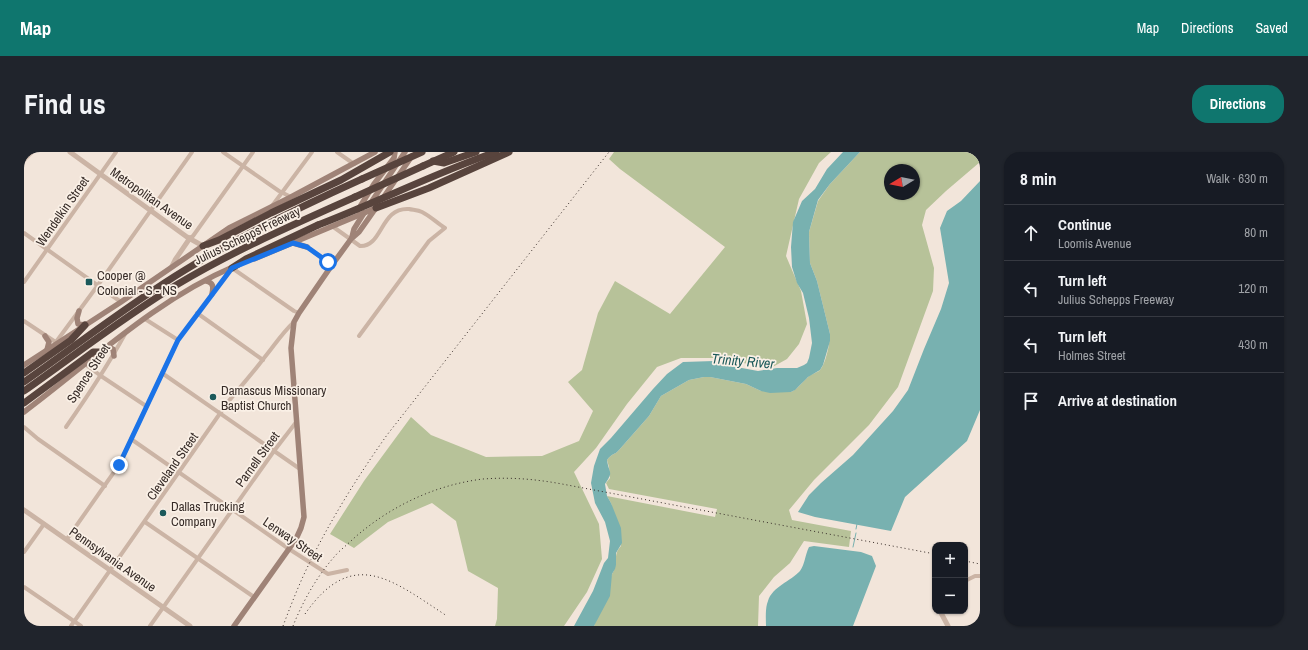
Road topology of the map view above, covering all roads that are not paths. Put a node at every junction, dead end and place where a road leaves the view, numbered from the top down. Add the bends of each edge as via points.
1 (32, 152) edge
2 (70, 152) edge
3 (116, 152) edge
4 (192, 152) edge
5 (224, 152) edge
6 (253, 152) edge
7 (312, 152) edge
8 (337, 152) edge
9 (375, 152) edge
10 (390, 152) edge
11 (395, 152) edge
12 (416, 152) edge
13 (422, 152) edge
14 (454, 152) edge
15 (476, 152) edge
16 (496, 152) edge
17 (509, 152) edge
18 (405, 156) edge
19 (24, 160) edge
20 (433, 161) junction
21 (354, 164) junction
22 (243, 166) junction
23 (100, 174) junction
24 (282, 192) junction
25 (291, 197) junction
26 (271, 206) junction
27 (376, 208) junction
28 (151, 211) junction
29 (364, 214) junction
30 (354, 217) junction
31 (332, 226) junction
32 (24, 233) edge
33 (190, 238) junction
34 (304, 238) junction
35 (351, 239) junction
36 (293, 243) junction
37 (203, 246) junction
38 (307, 247) junction
39 (47, 249) junction
40 (332, 265) junction
41 (172, 266) junction
42 (232, 268) junction
43 (206, 281) junction
44 (24, 282) edge
45 (98, 286) junction
46 (212, 294) junction
47 (121, 302) junction
48 (79, 311) junction
49 (197, 313) junction
50 (299, 313) junction
51 (145, 319) junction
52 (24, 321) edge
53 (294, 322) junction
54 (85, 325) junction
55 (127, 330) junction
56 (45, 336) junction
57 (359, 336) dead end
58 (178, 340) junction
59 (56, 343) junction
60 (107, 347) junction
61 (47, 350) junction
62 (100, 352) junction
63 (114, 356) junction
64 (263, 360) junction
65 (85, 364) junction
66 (24, 365) edge
67 (24, 373) edge
68 (162, 373) junction
69 (101, 376) junction
70 (24, 382) edge
71 (24, 391) edge
72 (24, 403) edge
73 (146, 406) junction
74 (24, 412) edge
75 (221, 413) junction
76 (297, 421) junction
77 (24, 427) edge
78 (66, 427) dead end
79 (131, 439) junction
80 (274, 450) junction
81 (301, 470) junction
82 (180, 473) junction
83 (105, 486) junction
84 (24, 510) edge
85 (232, 510) junction
86 (145, 522) junction
87 (44, 524) junction
88 (67, 540) junction
89 (289, 550) junction
90 (24, 552) edge
91 (198, 559) junction
92 (348, 570) dead end
93 (110, 571) junction
94 (980, 576) edge
95 (968, 580) edge
96 (24, 587) edge
97 (254, 597) junction
98 (163, 607) junction
99 (942, 614) edge
100 (74, 622) junction
101 (71, 626) edge
102 (81, 626) edge
103 (150, 626) edge
104 (190, 626) edge
105 (234, 626) edge
106 (948, 626) edge

1 - 19 street
2 - 23 street, Metropolitan Avenue
3 - 23 street, Wendelkin Street
4 - 28 street
5 - 22 street
6 - 22 street
7 - 24 street
8 - 21 street
9 - 21 main road, Julius Schepps Freeway
10 - 37 highway via 341,180
11 - 30 main road via 394,158
12 - 18 highway, bridge
12 - 27 main road
13 - 18 highway, Julius Schepps Freeway, bridge
14 - 20 highway, Julius Schepps Freeway
15 - 20 highway via 444,163
16 - 42 highway, bridge via 318,225
17 - 27 highway
18 - 29 main road
18 - 70 highway, Julius Schepps Freeway, bridge via 201,260 142,298
20 - 71 highway, Julius Schepps Freeway, bridge via 254,243 185,280 135,312
21 - 25 main road, Julius Schepps Freeway
22 - 24 street
22 - 33 street
23 - 28 street, Metropolitan Avenue
23 - 39 street, Wendelkin Street
24 - 25 street
24 - 26 street
25 - 26 main road, Julius Schepps Freeway
26 - 37 main road, Julius Schepps Freeway via 229,228
27 - 29 main road, Julius Schepps Freeway
27 - 35 main road
28 - 33 street, Metropolitan Avenue
28 - 45 street
29 - 30 main road, Julius Schepps Freeway
29 - 35 main road
30 - 31 main road, Julius Schepps Freeway
31 - 34 main road, Julius Schepps Freeway
31 - 35 street
32 - 39 street
33 - 37 street, Metropolitan Avenue
33 - 41 street
34 - 36 main road, Julius Schepps Freeway
34 - 38 main road
35 - 40 main road
35 - 57 street via 360,246 368,245 388,218 401,210 421,212 445,228 429,241
36 - 38 main road
36 - 42 main road, Julius Schepps Freeway
37 - 41 main road, Julius Schepps Freeway
38 - 40 street
39 - 44 street, Wendelkin Street
39 - 45 street
40 - 50 main road
41 - 47 main road, Julius Schepps Freeway
42 - 43 main road, Julius Schepps Freeway
42 - 46 street
42 - 50 street
43 - 46 main road via 212,285
43 - 51 main road, Julius Schepps Freeway
45 - 47 street
45 - 48 street
46 - 49 street
47 - 54 main road, Julius Schepps Freeway
48 - 54 main road via 78,324
48 - 59 street
49 - 58 street
49 - 64 street
50 - 53 main road
51 - 55 main road, Julius Schepps Freeway
51 - 58 street
52 - 56 street
53 - 64 street, Cleveland Street via 281,334
53 - 76 main road via 291,348
54 - 59 main road, Julius Schepps Freeway
54 - 67 highway via 71,340
55 - 60 main road, Julius Schepps Freeway
55 - 63 street, Spence Street
56 - 59 street
56 - 61 main road via 48,342
58 - 68 street
59 - 61 main road, Julius Schepps Freeway
60 - 62 main road, Julius Schepps Freeway
60 - 63 main road via 113,349
61 - 66 main road, Julius Schepps Freeway
62 - 65 main road, Julius Schepps Freeway
62 - 72 highway via 93,352
63 - 69 street, Spence Street
64 - 75 street, Cleveland Street
65 - 69 street
65 - 74 main road, Julius Schepps Freeway
68 - 73 street
68 - 75 street
69 - 73 street
69 - 78 street, Spence Street
73 - 79 street
75 - 80 street
75 - 82 street, Cleveland Street
76 - 80 street, Parnell Street
76 - 81 main road
77 - 83 street
79 - 82 street, Lenway Street
79 - 83 street via 119,465
80 - 81 street
80 - 85 street, Parnell Street
81 - 89 main road via 304,517
82 - 85 street, Lenway Street
82 - 86 street, Cleveland Street
83 - 88 street
84 - 87 street, Pennsylvania Avenue
85 - 89 street, Lenway Street
85 - 91 street, Parnell Street
86 - 91 street
86 - 93 street, Cleveland Street
87 - 88 street, Pennsylvania Avenue
87 - 90 street
88 - 93 street, Pennsylvania Avenue
89 - 92 street, Lenway Street via 328,574
89 - 97 main road
91 - 97 street
91 - 98 street, Parnell Street
93 - 98 street, Pennsylvania Avenue
93 - 100 street, Cleveland Street
94 - 95 street
96 - 100 street
97 - 105 main road
98 - 103 street, Parnell Street
98 - 104 street, Pennsylvania Avenue
99 - 106 street
100 - 101 street, Cleveland Street
100 - 102 street

